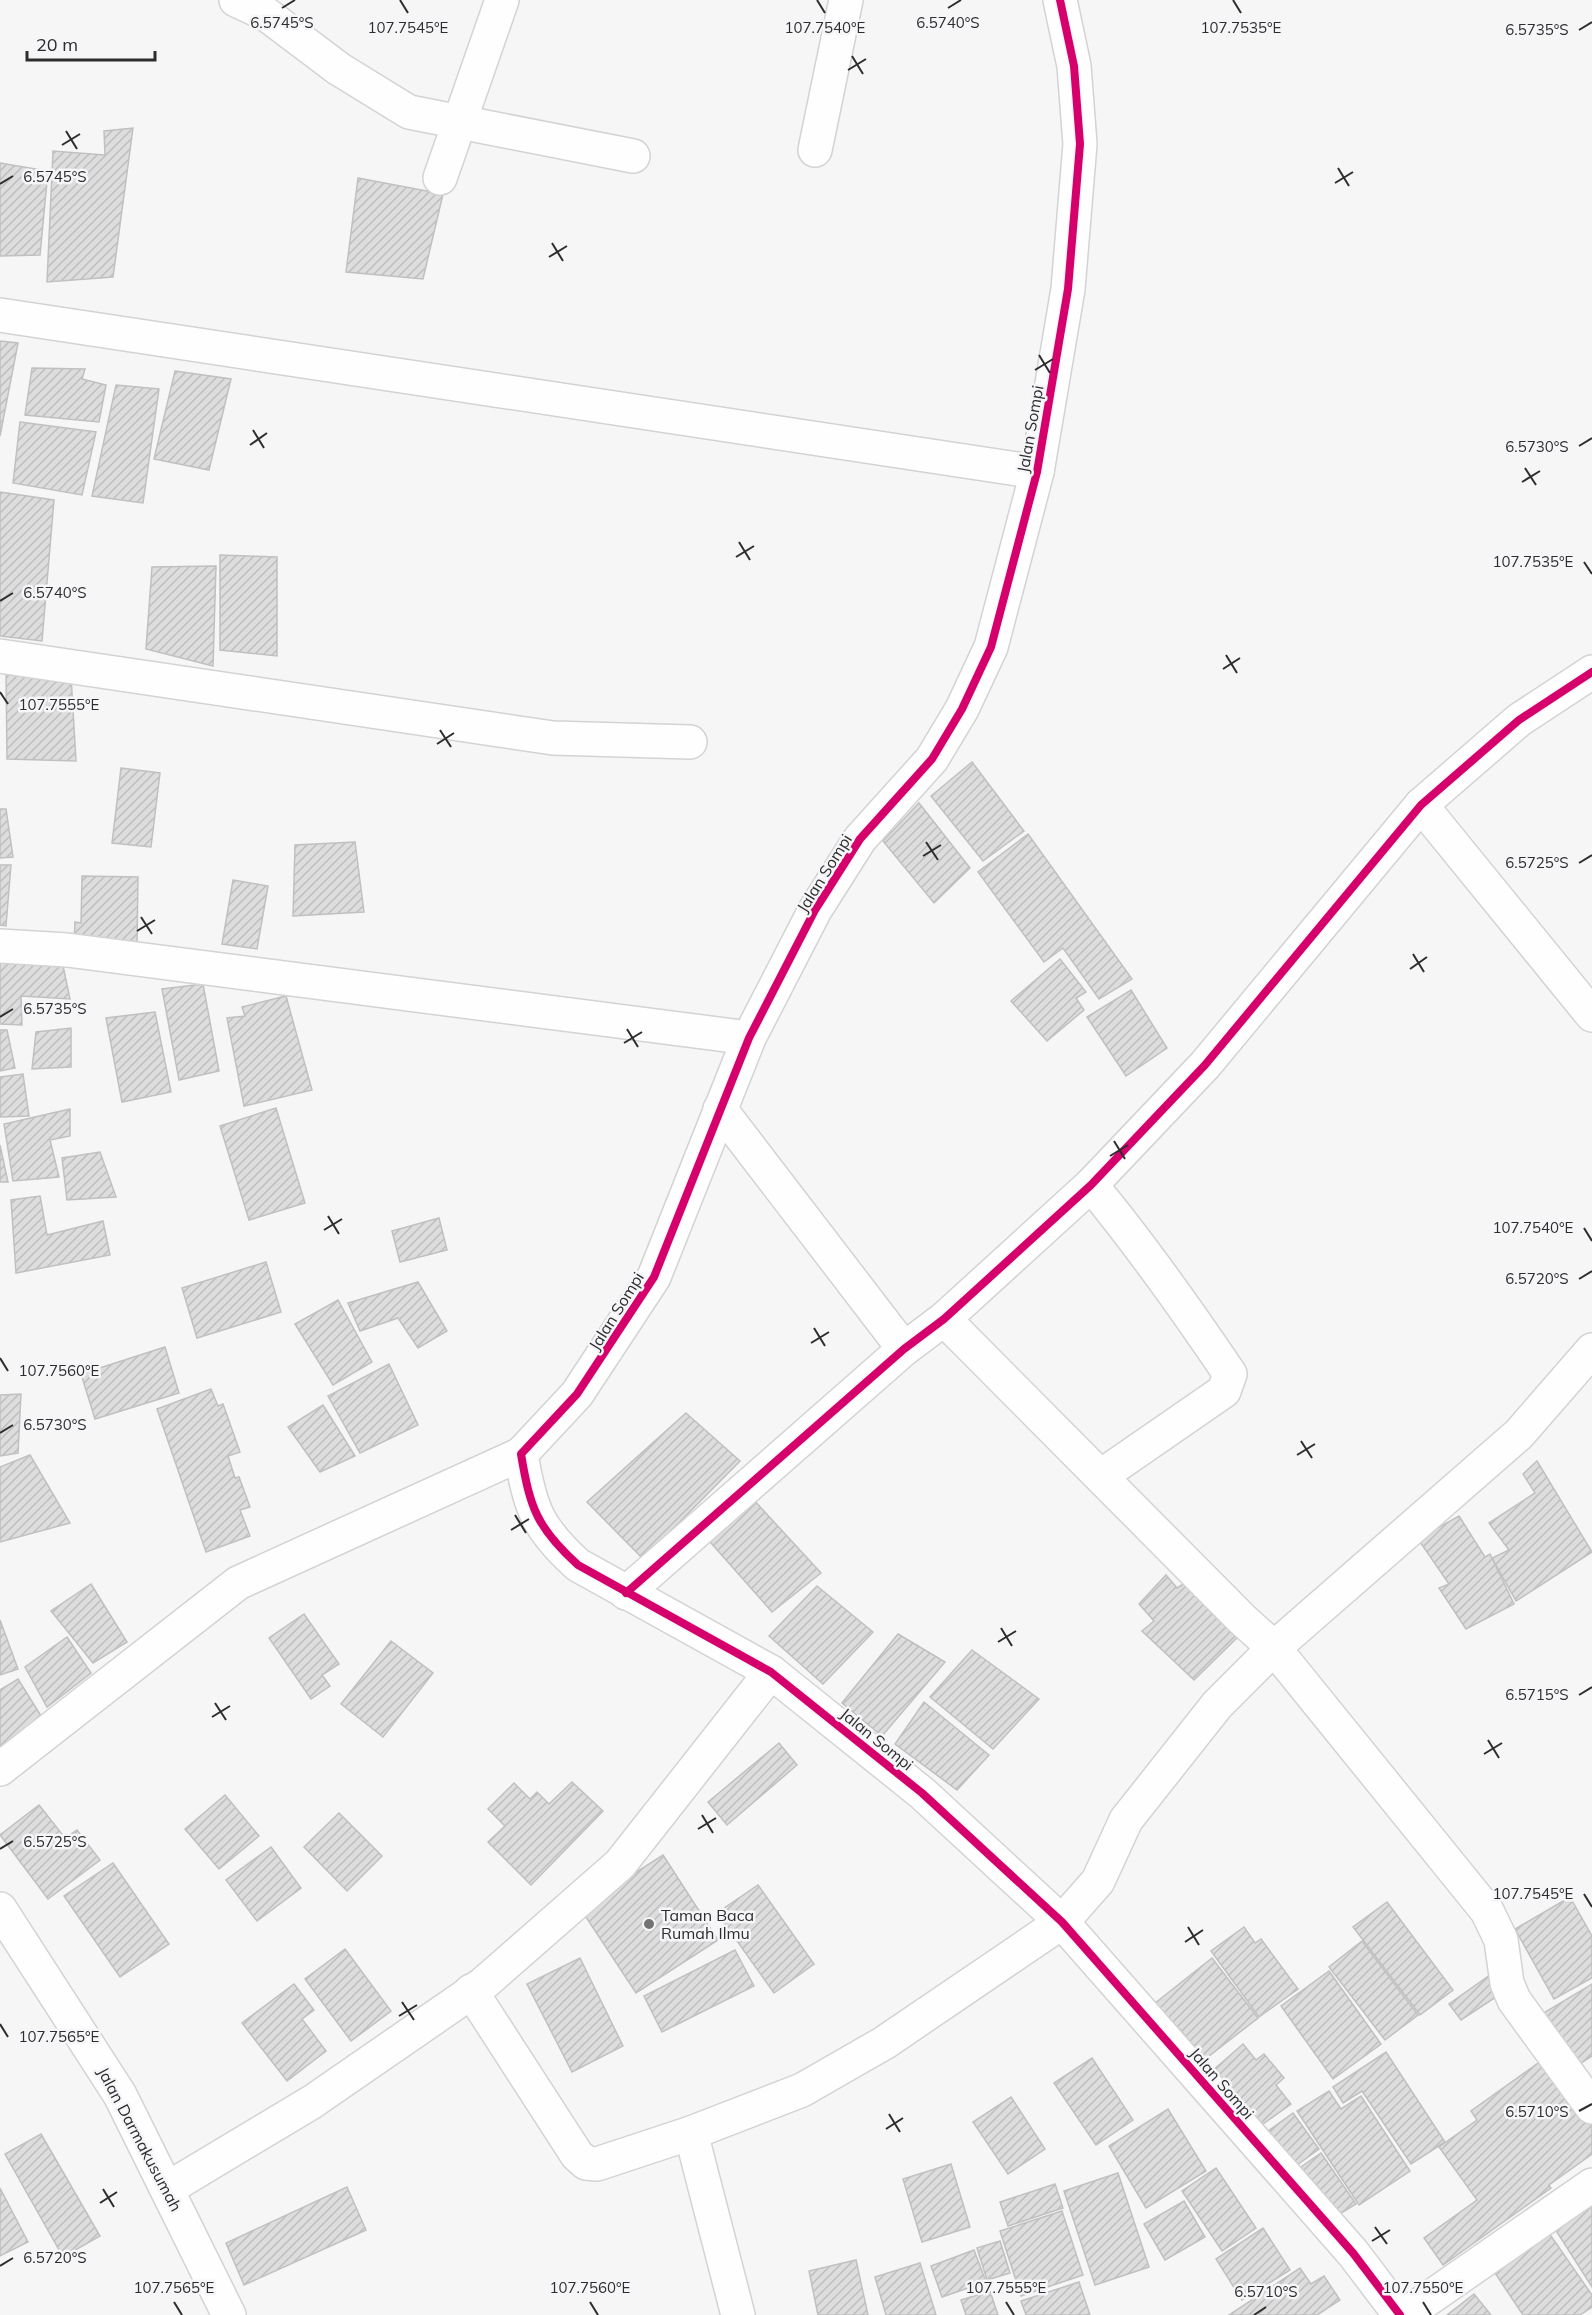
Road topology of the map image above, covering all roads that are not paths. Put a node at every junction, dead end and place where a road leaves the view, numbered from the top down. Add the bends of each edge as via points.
1 (236, 0) edge
2 (502, 0) edge
3 (846, 0) edge
4 (1060, 0) edge
5 (459, 122) junction
6 (815, 150) dead end
7 (633, 156) dead end
8 (440, 178) dead end
9 (0, 315) edge
10 (1037, 472) junction
11 (0, 656) edge
12 (1592, 672) edge
13 (690, 742) dead end
14 (1421, 805) junction
15 (0, 946) edge
16 (1592, 1015) edge
17 (749, 1038) junction
18 (720, 1109) junction
19 (1091, 1185) junction
20 (944, 1319) junction
21 (904, 1349) junction
22 (1592, 1350) edge
23 (521, 1454) junction
24 (1101, 1476) junction
25 (626, 1593) junction
26 (1274, 1648) junction
27 (771, 1672) junction
28 (0, 1769) edge
29 (0, 1909) edge
30 (1062, 1922) junction
31 (471, 1991) junction
32 (1592, 2107) edge
33 (691, 2133) junction
34 (1592, 2185) edge
35 (167, 2189) junction
36 (229, 2315) edge
37 (738, 2315) edge
38 (1400, 2315) edge
39 (1405, 2315) edge

1 - 5 street via 267,14 339,69 409,112
2 - 5 street
3 - 6 street
4 - 10 street, Jalan Sompi via 1074,66 1080,144 1068,289
5 - 7 street
5 - 8 street
9 - 10 street
10 - 17 street, Jalan Sompi via 991,647 962,709 932,759 860,839 815,910
11 - 13 street via 553,738
12 - 14 street via 1519,720
14 - 16 street
14 - 19 street via 1205,1065
15 - 17 street via 67,950
17 - 18 street, Jalan Sompi
18 - 21 street
18 - 23 street, Jalan Sompi via 654,1277 577,1394
19 - 20 street
19 - 24 street via 1174,1292 1231,1378 1224,1391
20 - 21 street
20 - 24 street
21 - 25 street
22 - 26 street via 1520,1434
23 - 25 street, Jalan Sompi via 528,1496 551,1541 578,1565
23 - 28 street via 238,1583
24 - 26 street
25 - 27 street, Jalan Sompi
26 - 30 street via 1217,1705 1126,1820 1098,1881
26 - 32 street via 1486,1911 1501,1940 1507,1983 1514,2000
27 - 30 street, Jalan Sompi via 922,1793
27 - 31 street via 620,1864
29 - 35 street, Jalan Darmakusumah via 120,2095
30 - 33 street via 884,2043 802,2090
30 - 38 street, Jalan Sompi via 1353,2253
31 - 33 street via 576,2155 586,2163 597,2164
31 - 35 street via 312,2102
33 - 37 street
34 - 39 street
35 - 36 street, Jalan Darmakusumah

